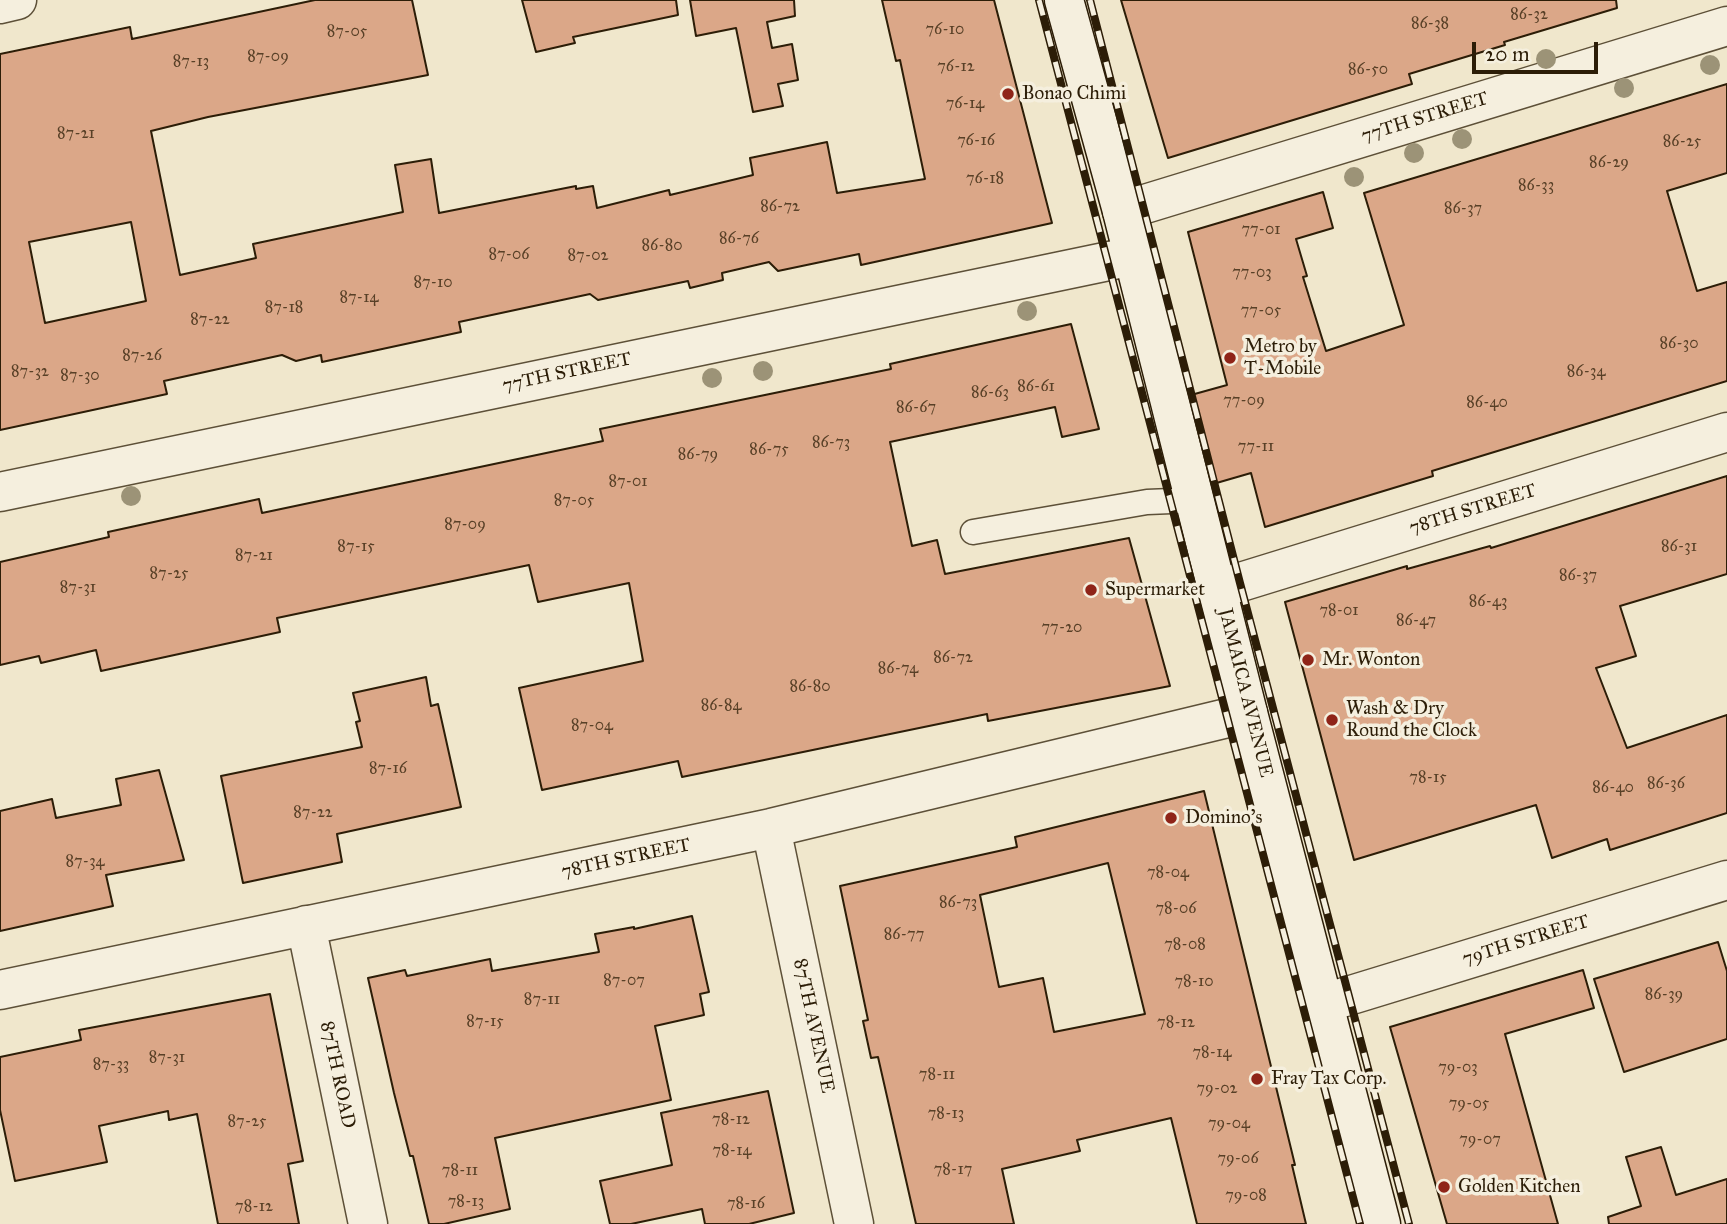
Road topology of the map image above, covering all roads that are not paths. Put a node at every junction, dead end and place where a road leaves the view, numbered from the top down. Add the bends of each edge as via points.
1 (17, 0) edge
2 (1064, 0) edge
3 (0, 4) edge
4 (1727, 26) edge
5 (1122, 211) junction
6 (1133, 256) junction
7 (1727, 432) edge
8 (0, 492) edge
9 (1196, 499) junction
10 (973, 532) dead end
11 (1218, 589) junction
12 (1248, 713) junction
13 (771, 828) junction
14 (1727, 880) edge
15 (306, 925) junction
16 (0, 990) edge
17 (1325, 1003) junction
18 (368, 1224) edge
19 (854, 1224) edge
20 (1381, 1224) edge

1 - 3 street
2 - 5 street, JAMAICA AVENUE
4 - 5 street, 77TH STREET
5 - 6 street, JAMAICA AVENUE
6 - 8 street, 77TH STREET
6 - 9 street, JAMAICA AVENUE
7 - 11 street, 78TH STREET
9 - 10 lane via 1147,502
9 - 11 street, JAMAICA AVENUE
11 - 12 street, JAMAICA AVENUE
12 - 13 street, 78TH STREET
12 - 17 street, JAMAICA AVENUE
13 - 15 street, 78TH STREET
13 - 19 street, 87TH AVENUE
14 - 17 street, 79TH STREET
15 - 16 street, 78TH STREET
15 - 18 street, 87TH ROAD
17 - 20 street, JAMAICA AVENUE

